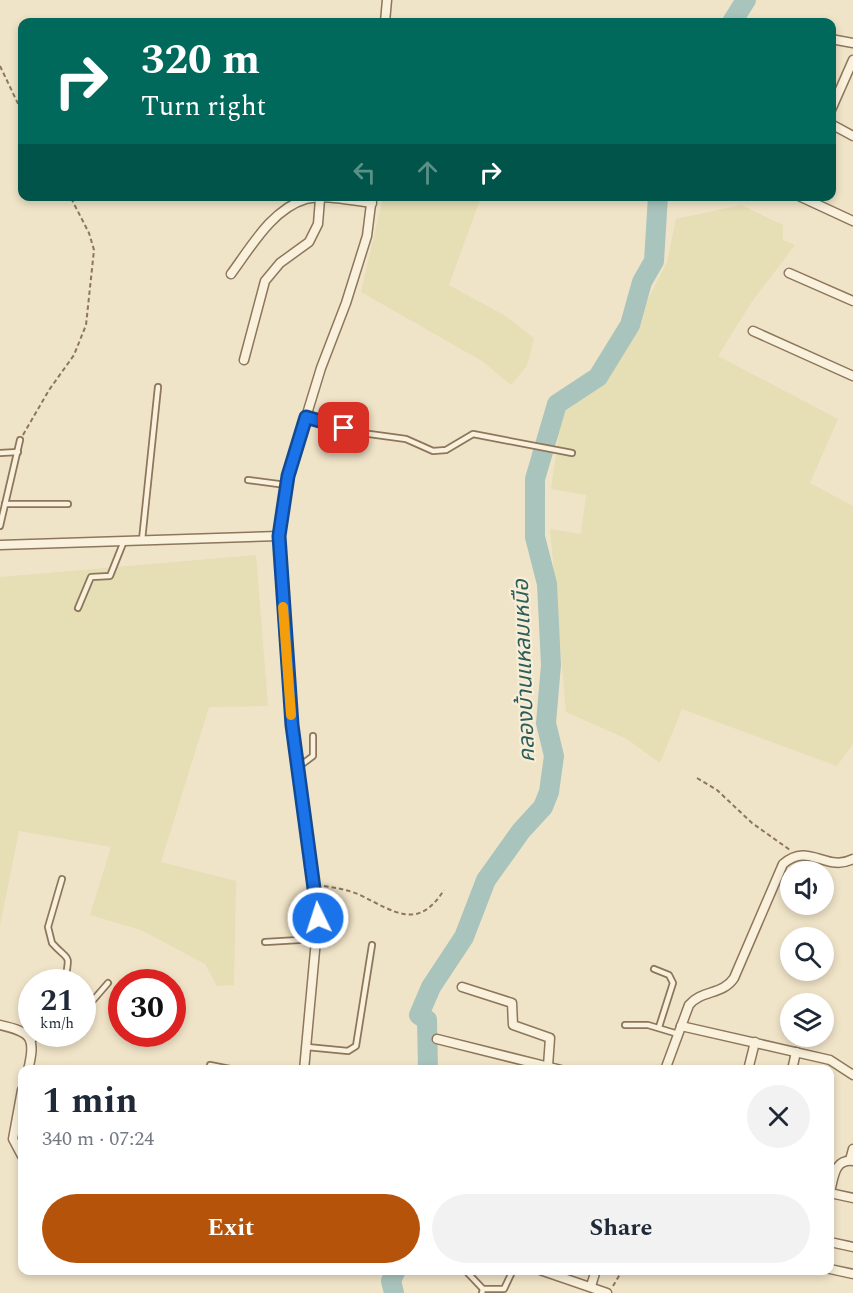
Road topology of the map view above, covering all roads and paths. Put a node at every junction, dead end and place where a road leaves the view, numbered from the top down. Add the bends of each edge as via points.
1 (387, 0) edge
2 (385, 18) edge
3 (836, 40) edge
4 (853, 43) edge
5 (853, 60) edge
6 (0, 66) edge
7 (836, 99) edge
8 (18, 104) edge
9 (836, 127) edge
10 (853, 136) edge
11 (73, 201) edge
12 (303, 201) edge
13 (320, 201) edge
14 (372, 201) edge
15 (810, 201) edge
16 (853, 221) edge
17 (789, 273) dead end
18 (231, 274) dead end
19 (853, 301) edge
20 (753, 331) dead end
21 (244, 360) dead end
22 (853, 376) edge
23 (158, 387) dead end
24 (306, 417) junction
25 (20, 440) joint
26 (18, 452) junction
27 (0, 453) edge
28 (572, 453) dead end
29 (248, 480) dead end
30 (286, 485) junction
31 (5, 504) junction
32 (68, 504) dead end
33 (0, 526) edge
34 (279, 536) junction
35 (142, 540) junction
36 (124, 541) junction
37 (0, 545) edge
38 (78, 608) dead end
39 (313, 736) dead end
40 (297, 768) junction
41 (697, 778) dead end
42 (793, 856) junction
43 (853, 859) edge
44 (62, 879) dead end
45 (315, 886) junction
46 (444, 890) dead end
47 (316, 939) junction
48 (265, 942) dead end
49 (372, 945) dead end
50 (67, 969) edge
51 (654, 969) dead end
52 (108, 983) dead end
53 (462, 987) dead end
54 (96, 997) edge
55 (0, 1025) edge
56 (625, 1025) dead end
57 (659, 1027) junction
58 (679, 1030) junction
59 (18, 1031) edge
60 (437, 1039) dead end
61 (755, 1042) junction
62 (33, 1047) edge
63 (307, 1047) junction
64 (796, 1052) junction
65 (29, 1065) edge
66 (305, 1065) edge
67 (544, 1065) edge
68 (548, 1065) edge
69 (667, 1065) edge
70 (749, 1065) edge
71 (793, 1065) edge
72 (853, 1075) edge
73 (18, 1112) edge
74 (18, 1148) edge
75 (853, 1149) edge
76 (851, 1160) edge
77 (834, 1178) edge
78 (834, 1194) edge
79 (853, 1198) edge
80 (834, 1243) edge
81 (853, 1247) edge
82 (834, 1270) edge
83 (853, 1274) edge
84 (469, 1275) edge
85 (511, 1275) edge
86 (556, 1275) edge
87 (594, 1275) edge
88 (621, 1275) edge
89 (591, 1286) junction
90 (483, 1291) edge
91 (608, 1293) edge

1 - 2 street
3 - 4 street
5 - 7 street
6 - 8 path
9 - 10 street
11 - 25 path via 94,250 86,325 74,355
12 - 18 street via 273,221
13 - 21 street via 318,224 309,243 280,263 265,281
14 - 24 street via 367,236
15 - 16 street
17 - 19 street
20 - 22 street
23 - 35 lane
24 - 28 lane via 362,433 406,439 433,450 446,450 472,435
24 - 30 street
25 - 26 lane
26 - 27 lane
26 - 31 lane
29 - 30 lane
30 - 34 street
31 - 32 lane
31 - 33 lane
34 - 35 street
34 - 40 street
35 - 36 street
36 - 37 street
36 - 38 lane via 113,572 110,576 91,577
39 - 40 lane via 313,756
40 - 45 street
41 - 42 path via 717,790 752,824 786,845
42 - 43 street via 804,854 845,863
42 - 58 street via 778,874 734,978 725,989 692,1001
44 - 50 lane via 48,927 52,943 69,960
45 - 46 path via 350,891 382,908 413,916 436,903
45 - 47 street
47 - 48 lane
47 - 63 street
49 - 63 lane via 356,1046 348,1051
51 - 57 lane via 669,975 673,983
52 - 54 lane
53 - 68 street via 513,1003 513,1025 550,1038
55 - 59 street
56 - 57 lane
57 - 58 lane
58 - 61 street
58 - 69 street
60 - 67 street
61 - 64 street
61 - 70 street
62 - 65 street
63 - 66 street
64 - 71 street
64 - 72 street via 830,1060
73 - 74 street via 13,1139
75 - 76 street
76 - 77 street via 837,1166
78 - 79 street
80 - 81 street
82 - 83 street
84 - 90 lane
85 - 90 lane via 504,1289
86 - 89 street
87 - 89 street
88 - 91 path
89 - 91 street

